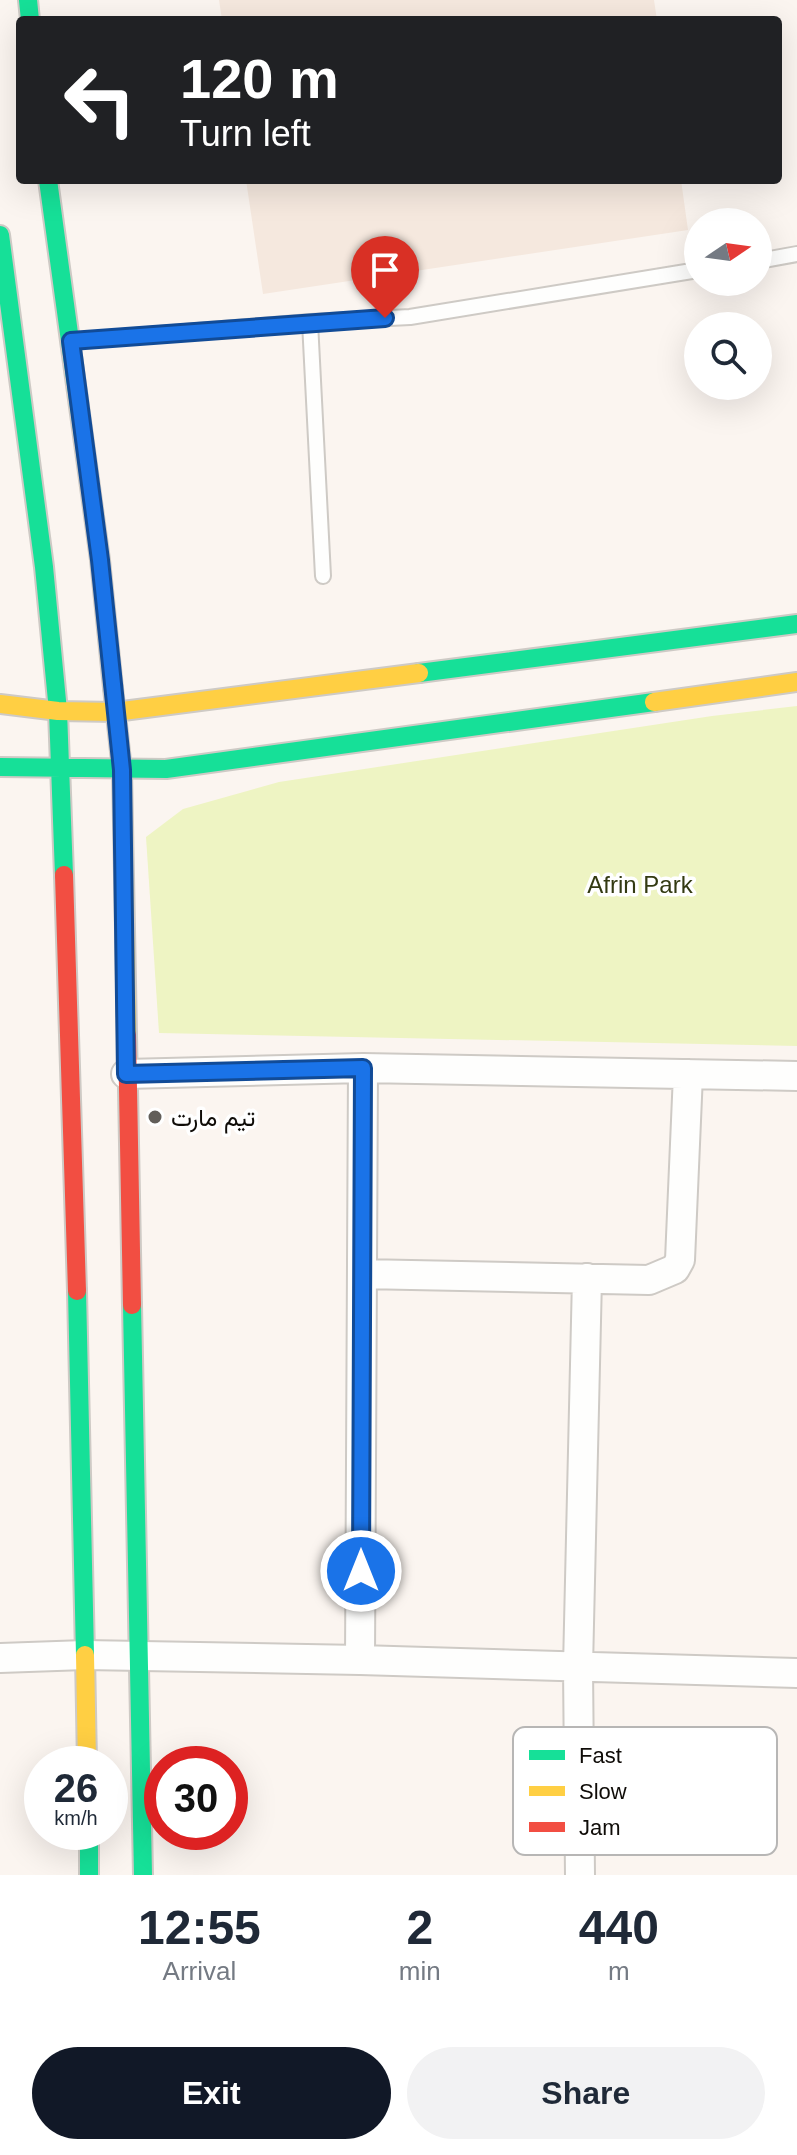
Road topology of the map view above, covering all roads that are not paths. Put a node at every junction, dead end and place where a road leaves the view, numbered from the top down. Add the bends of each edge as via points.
1 (49, 184) edge
2 (0, 235) edge
3 (797, 254) edge
4 (772, 258) edge
5 (684, 272) edge
6 (310, 322) junction
7 (71, 341) junction
8 (323, 576) dead end
9 (797, 624) edge
10 (797, 682) edge
11 (0, 704) edge
12 (58, 711) junction
13 (115, 712) junction
14 (0, 767) edge
15 (60, 768) junction
16 (122, 770) junction
17 (363, 1068) junction
18 (126, 1074) junction
19 (688, 1074) junction
20 (797, 1076) edge
21 (362, 1274) junction
22 (587, 1278) junction
23 (85, 1655) junction
24 (138, 1656) junction
25 (0, 1658) edge
26 (360, 1660) junction
27 (578, 1667) junction
28 (797, 1673) edge
29 (579, 1727) edge
30 (87, 1746) edge
31 (89, 1850) edge
32 (580, 1855) edge
33 (89, 1875) edge
34 (143, 1875) edge
35 (580, 1875) edge

1 - 7 main road
2 - 12 main road
3 - 4 lane
5 - 6 lane via 410,317
6 - 7 lane
6 - 8 lane
7 - 13 main road
9 - 13 main road
10 - 16 main road via 166,769
11 - 12 main road
12 - 13 main road
12 - 15 main road
13 - 16 main road
14 - 15 main road
15 - 16 main road
15 - 23 main road
16 - 18 main road
17 - 18 street
17 - 19 street
17 - 21 street
18 - 24 main road
19 - 20 street
19 - 22 street via 680,1260 675,1269 649,1280
21 - 22 street
21 - 26 street
22 - 27 street
23 - 24 street
23 - 25 street
23 - 30 main road
24 - 26 street
24 - 34 main road
26 - 27 street
27 - 28 street
27 - 29 street
31 - 33 main road
32 - 35 street

